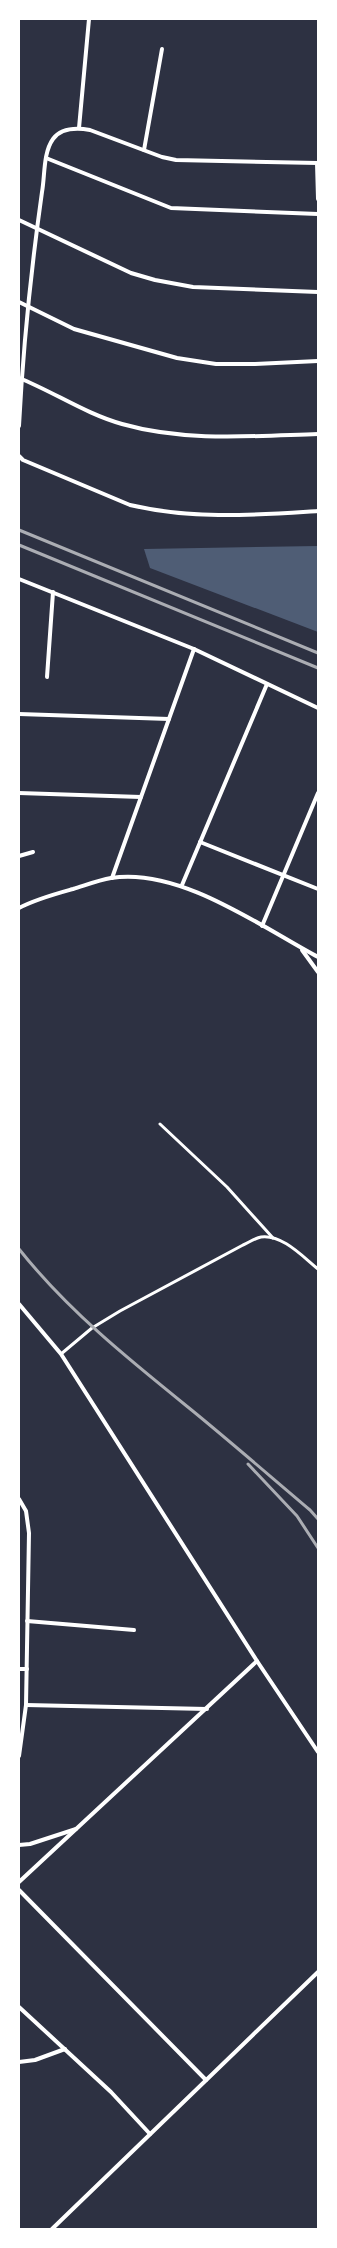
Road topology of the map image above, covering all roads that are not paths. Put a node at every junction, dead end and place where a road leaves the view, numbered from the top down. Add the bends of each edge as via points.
1 (89, 19) edge
2 (162, 49) dead end
3 (79, 128) junction
4 (144, 150) junction
5 (46, 158) junction
6 (318, 163) edge
7 (318, 199) edge
8 (318, 214) edge
9 (19, 220) edge
10 (37, 229) junction
11 (318, 292) edge
12 (19, 302) edge
13 (29, 306) junction
14 (318, 361) edge
15 (20, 378) edge
16 (19, 426) edge
17 (318, 434) edge
18 (19, 456) edge
19 (318, 511) edge
20 (19, 579) edge
21 (53, 592) junction
22 (194, 649) junction
23 (47, 677) dead end
24 (267, 684) junction
25 (318, 708) edge
26 (19, 714) edge
27 (169, 720) junction
28 (19, 793) edge
29 (318, 793) edge
30 (141, 797) junction
31 (200, 842) junction
32 (33, 852) dead end
33 (19, 856) edge
34 (283, 876) junction
35 (112, 878) junction
36 (182, 885) junction
37 (318, 889) edge
38 (19, 908) edge
39 (262, 926) junction
40 (301, 948) junction
41 (318, 957) edge
42 (318, 972) edge
43 (160, 1124) dead end
44 (273, 1238) junction
45 (318, 1269) edge
46 (20, 1306) edge
47 (61, 1354) junction
48 (19, 1499) edge
49 (28, 1621) junction
50 (134, 1630) dead end
51 (257, 1661) junction
52 (19, 1669) edge
53 (28, 1669) junction
54 (26, 1705) junction
55 (207, 1709) junction
56 (318, 1752) edge
57 (19, 1756) edge
58 (78, 1828) junction
59 (19, 1846) edge
60 (19, 1882) edge
61 (19, 1890) edge
62 (318, 1972) edge
63 (19, 2007) edge
64 (19, 2014) edge
65 (27, 2014) junction
66 (65, 2049) junction
67 (19, 2062) edge
68 (206, 2080) junction
69 (150, 2134) junction
70 (52, 2229) edge

1 - 3 street
2 - 4 street
3 - 4 street
3 - 5 street via 57,135 52,140
4 - 6 street via 176,160
5 - 8 street via 171,208
5 - 10 street
6 - 7 street
9 - 10 street
10 - 11 street via 131,273 173,284
10 - 13 street
12 - 13 street
13 - 14 street via 74,329 177,358 224,364
13 - 15 street
15 - 16 street
15 - 17 street via 98,415 154,432 228,437
18 - 19 street via 23,460 130,505 147,509 234,517
20 - 21 street
21 - 22 street
21 - 23 street
22 - 24 street
22 - 27 street
24 - 25 street
24 - 31 street
26 - 27 street
27 - 30 street
28 - 30 street
29 - 34 street
30 - 35 street
31 - 34 street
31 - 36 street
32 - 33 street
34 - 37 street
34 - 39 street
35 - 36 street via 158,879
35 - 38 street via 34,900
36 - 39 street
39 - 40 street
40 - 41 street
40 - 42 street
43 - 44 lane via 227,1186
44 - 45 lane via 289,1246
44 - 47 lane via 261,1238 243,1245 120,1310 92,1328
46 - 47 street
47 - 51 street
48 - 49 street via 29,1522
49 - 50 street
49 - 53 street
51 - 55 street
51 - 56 street
52 - 53 street
53 - 54 street
54 - 55 street
54 - 57 street
55 - 58 street
58 - 59 street
58 - 60 street
61 - 68 street
62 - 68 street
63 - 65 street
64 - 65 street
65 - 66 street
66 - 67 street via 35,2060
66 - 69 street
68 - 69 street
69 - 70 street

